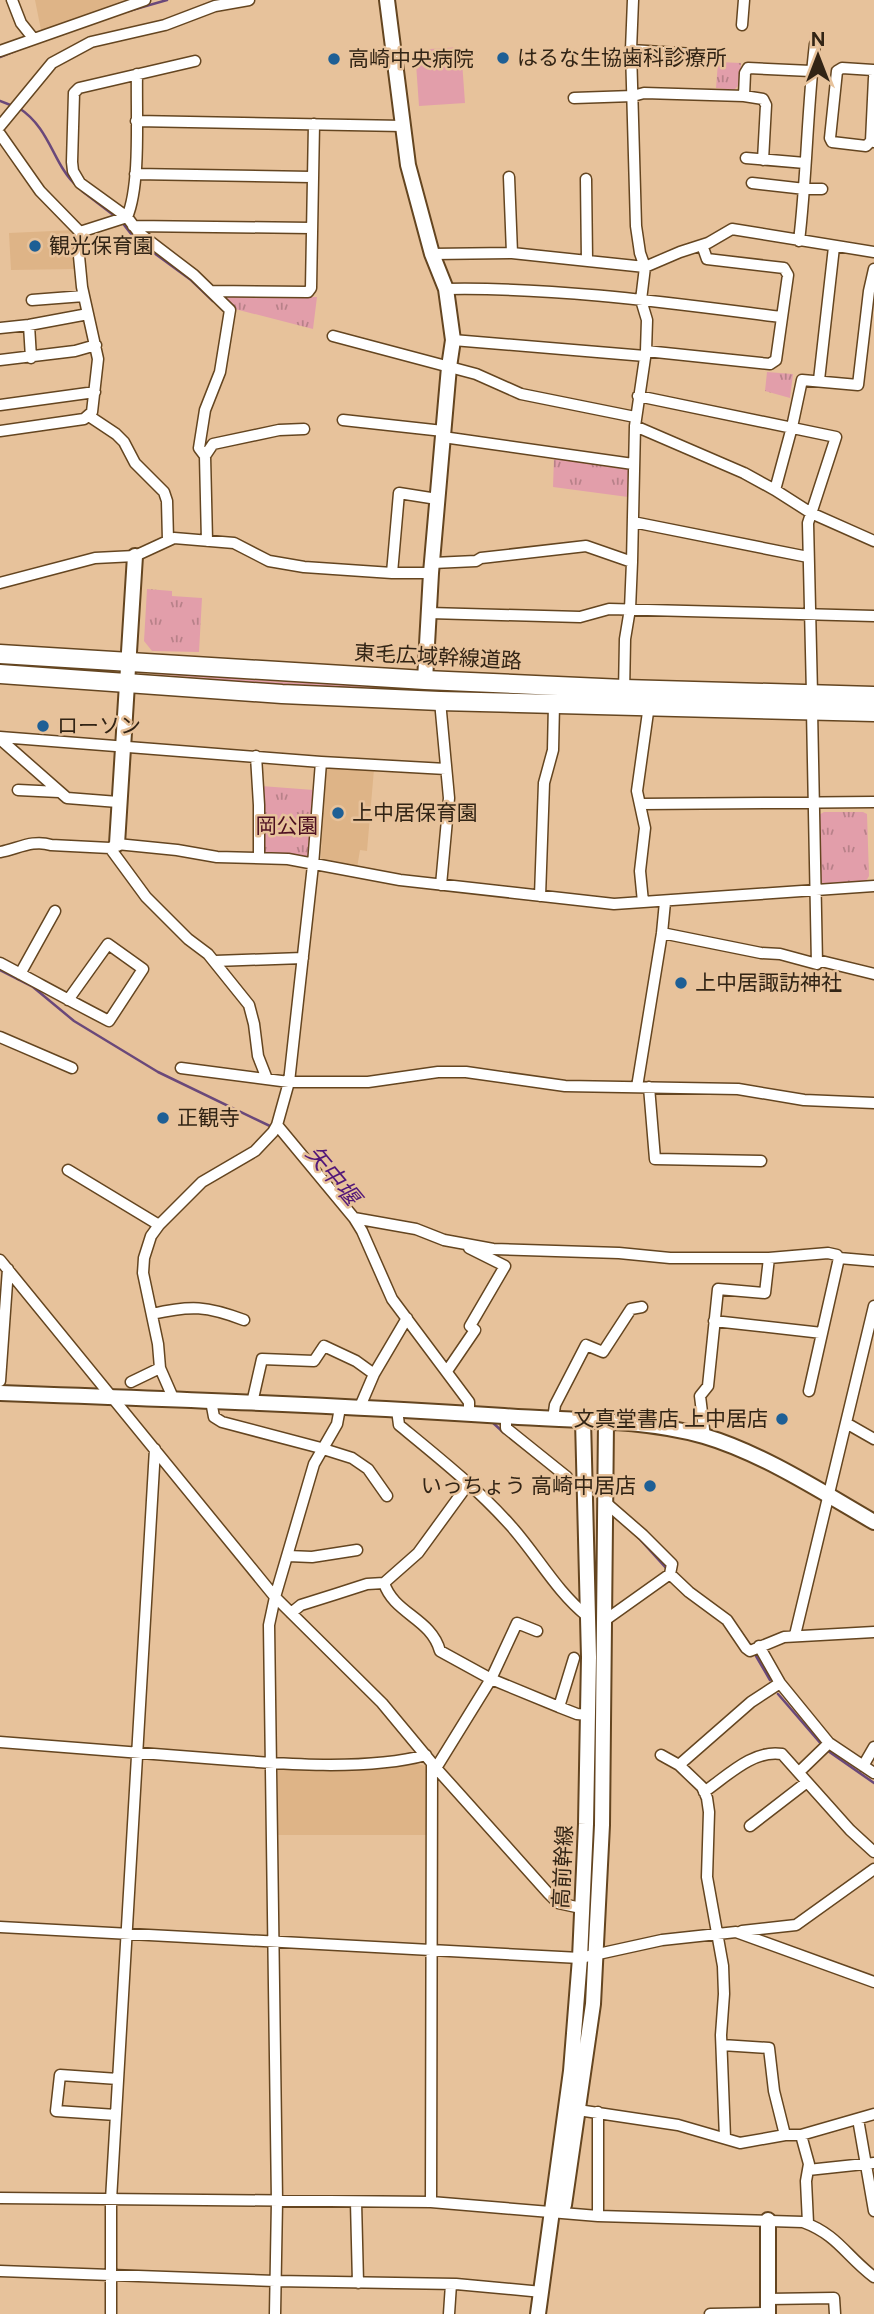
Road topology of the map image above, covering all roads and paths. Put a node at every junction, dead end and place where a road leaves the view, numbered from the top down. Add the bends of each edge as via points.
1 (12, 0) edge
2 (145, 0) edge
3 (249, 0) edge
4 (387, 0) edge
5 (633, 0) edge
6 (744, 0) edge
7 (742, 25) dead end
8 (33, 38) junction
9 (815, 44) dead end
10 (631, 50) junction
11 (0, 51) edge
12 (694, 54) dead end
13 (195, 61) dead end
14 (811, 71) junction
15 (137, 74) junction
16 (874, 77) edge
17 (633, 96) junction
18 (744, 96) junction
19 (574, 98) dead end
20 (136, 121) junction
21 (314, 124) junction
22 (403, 126) junction
23 (0, 127) edge
24 (0, 134) edge
25 (872, 141) edge
26 (746, 158) dead end
27 (763, 160) junction
28 (805, 163) junction
29 (135, 174) junction
30 (312, 177) junction
31 (509, 177) dead end
32 (586, 179) dead end
33 (752, 183) dead end
34 (805, 189) junction
35 (822, 189) dead end
36 (130, 222) junction
37 (311, 228) junction
38 (80, 232) junction
39 (799, 241) junction
40 (702, 245) junction
41 (834, 247) junction
42 (512, 253) junction
43 (874, 253) edge
44 (432, 254) junction
45 (587, 260) junction
46 (645, 267) junction
47 (874, 269) edge
48 (446, 289) junction
49 (211, 291) junction
50 (84, 296) junction
51 (32, 300) dead end
52 (641, 300) junction
53 (88, 314) junction
54 (781, 317) junction
55 (29, 325) junction
56 (0, 328) edge
57 (333, 336) dead end
58 (453, 340) junction
59 (96, 345) junction
60 (646, 354) junction
61 (31, 358) junction
62 (0, 360) edge
63 (449, 367) junction
64 (819, 380) junction
65 (95, 392) junction
66 (638, 396) junction
67 (0, 404) edge
68 (89, 416) junction
69 (343, 420) dead end
70 (635, 422) junction
71 (792, 427) junction
72 (304, 429) dead end
73 (0, 431) edge
74 (443, 434) junction
75 (205, 456) junction
76 (632, 464) junction
77 (775, 489) junction
78 (437, 499) junction
79 (811, 513) junction
80 (633, 522) junction
81 (168, 540) junction
82 (207, 541) junction
83 (874, 541) edge
84 (135, 556) junction
85 (808, 558) junction
86 (632, 562) junction
87 (432, 568) junction
88 (392, 573) junction
89 (0, 583) edge
90 (630, 609) junction
91 (429, 613) junction
92 (811, 614) junction
93 (874, 616) edge
94 (0, 654) edge
95 (129, 663) junction
96 (0, 674) edge
97 (425, 680) junction
98 (127, 684) junction
99 (874, 696) edge
100 (624, 697) junction
101 (440, 701) junction
102 (812, 702) junction
103 (554, 704) junction
104 (649, 705) junction
105 (874, 712) edge
106 (0, 738) edge
107 (122, 747) junction
108 (256, 756) junction
109 (321, 762) junction
110 (446, 769) junction
111 (18, 790) dead end
112 (60, 792) junction
113 (118, 802) junction
114 (814, 802) junction
115 (874, 802) edge
116 (640, 804) junction
117 (113, 846) junction
118 (0, 852) edge
119 (259, 858) junction
120 (313, 865) junction
121 (441, 885) junction
122 (874, 886) edge
123 (817, 891) junction
124 (540, 896) junction
125 (643, 902) junction
126 (665, 902) junction
127 (55, 911) dead end
128 (662, 933) junction
129 (303, 958) junction
130 (817, 960) junction
131 (215, 961) junction
132 (0, 963) edge
133 (20, 974) junction
134 (874, 974) edge
135 (68, 1000) junction
136 (0, 1037) edge
137 (72, 1068) dead end
138 (181, 1068) dead end
139 (267, 1079) junction
140 (289, 1082) junction
141 (637, 1087) junction
142 (649, 1087) junction
143 (874, 1103) edge
144 (276, 1125) junction
145 (761, 1161) dead end
146 (68, 1170) dead end
147 (354, 1218) junction
148 (159, 1225) junction
149 (456, 1242) junction
150 (769, 1258) junction
151 (839, 1258) junction
152 (0, 1260) edge
153 (874, 1261) edge
154 (8, 1269) junction
155 (874, 1306) edge
156 (642, 1307) dead end
157 (152, 1314) junction
158 (407, 1318) junction
159 (244, 1320) dead end
160 (714, 1321) junction
161 (822, 1333) junction
162 (160, 1368) junction
163 (447, 1371) junction
164 (374, 1374) junction
165 (0, 1381) edge
166 (131, 1382) dead end
167 (809, 1391) dead end
168 (0, 1393) edge
169 (111, 1397) junction
170 (174, 1400) junction
171 (211, 1401) junction
172 (252, 1403) junction
173 (340, 1408) junction
174 (359, 1409) junction
175 (397, 1410) junction
176 (469, 1414) junction
177 (506, 1416) junction
178 (553, 1419) junction
179 (583, 1420) junction
180 (606, 1422) junction
181 (846, 1423) junction
182 (705, 1437) junction
183 (874, 1439) edge
184 (155, 1449) junction
185 (322, 1450) junction
186 (567, 1477) dead end
187 (469, 1483) junction
188 (387, 1496) dead end
189 (829, 1496) junction
190 (606, 1502) junction
191 (874, 1522) edge
192 (357, 1550) dead end
193 (288, 1556) junction
194 (670, 1574) junction
195 (384, 1583) junction
196 (275, 1597) junction
197 (291, 1613) junction
198 (587, 1616) junction
199 (604, 1621) junction
200 (537, 1631) dead end
201 (874, 1632) edge
202 (795, 1636) junction
203 (759, 1647) junction
204 (574, 1658) dead end
205 (491, 1679) junction
206 (780, 1683) junction
207 (559, 1707) junction
208 (588, 1715) junction
209 (0, 1742) edge
210 (829, 1743) junction
211 (874, 1747) edge
212 (138, 1753) junction
213 (661, 1755) dead end
214 (432, 1762) junction
215 (271, 1763) junction
216 (679, 1765) junction
217 (863, 1766) junction
218 (799, 1772) junction
219 (874, 1773) edge
220 (807, 1782) junction
221 (704, 1792) junction
222 (750, 1826) dead end
223 (874, 1852) edge
224 (874, 1869) edge
225 (581, 1908) junction
226 (0, 1927) edge
227 (736, 1932) junction
228 (127, 1933) junction
229 (717, 1934) junction
230 (274, 1941) junction
231 (431, 1950) junction
232 (587, 1957) junction
233 (874, 1982) edge
234 (722, 2045) junction
235 (118, 2079) junction
236 (578, 2110) junction
237 (597, 2112) junction
238 (874, 2114) edge
239 (116, 2115) junction
240 (858, 2119) junction
241 (785, 2136) junction
242 (801, 2136) junction
243 (725, 2138) junction
244 (869, 2164) edge
245 (808, 2170) junction
246 (0, 2198) edge
247 (111, 2200) junction
248 (276, 2201) junction
249 (356, 2202) junction
250 (431, 2202) junction
251 (874, 2211) edge
252 (558, 2213) junction
253 (598, 2216) junction
254 (768, 2220) junction
255 (808, 2223) junction
256 (0, 2271) edge
257 (111, 2275) junction
258 (874, 2277) edge
259 (275, 2281) junction
260 (358, 2283) junction
261 (451, 2284) junction
262 (542, 2292) junction
263 (768, 2309) edge
264 (110, 2314) edge
265 (275, 2314) edge
266 (449, 2314) edge
267 (538, 2314) edge
268 (548, 2314) edge
269 (710, 2314) edge
270 (835, 2314) edge

1 - 8 street
2 - 8 street
3 - 23 street via 91,42 52,63
4 - 22 street
5 - 10 street
6 - 7 street
8 - 11 street
9 - 14 street
10 - 12 street
10 - 17 street
13 - 15 street
14 - 18 street via 748,68
14 - 28 street
15 - 20 street
15 - 36 street via 74,93 73,171 80,183
16 - 25 street
16 - 25 street via 873,70 837,71 830,138 866,146
17 - 18 street
17 - 19 street
17 - 46 street via 636,226
18 - 27 street via 763,99 766,105
20 - 21 street
20 - 29 street
21 - 22 street
21 - 30 street
22 - 44 street via 408,166
24 - 38 street via 40,191
26 - 27 street
27 - 28 street
28 - 34 street
29 - 30 street
29 - 36 street
30 - 37 street
31 - 42 street
32 - 45 street
33 - 34 street
34 - 35 street
34 - 39 street
36 - 37 street
36 - 38 street
36 - 49 street
37 - 49 street via 311,288 307,292
38 - 50 street
39 - 40 street via 732,229
39 - 41 street
40 - 46 street
40 - 54 street via 707,259 784,268 788,275
41 - 43 street
41 - 64 street
42 - 44 street
42 - 45 street
44 - 48 street
45 - 46 street
46 - 52 street
47 - 64 street via 858,385
48 - 52 street via 501,288
48 - 58 street
49 - 75 street via 230,310 220,372 205,410 199,447
50 - 51 street
50 - 53 street
52 - 54 street
52 - 60 street via 647,320
53 - 55 street
53 - 59 street
54 - 60 street via 776,360 770,365
55 - 56 street
55 - 61 street
57 - 63 street
58 - 60 street
58 - 63 street
59 - 61 street
59 - 65 street
60 - 66 street
61 - 62 street
63 - 70 street via 521,394
63 - 74 street
64 - 71 street via 802,380
65 - 67 street
65 - 68 street
66 - 70 street
66 - 71 street
68 - 73 street
68 - 81 street via 124,442 135,463 164,492
69 - 74 street
70 - 76 street
70 - 77 street
71 - 77 street
71 - 79 street via 835,437
72 - 75 street via 213,444
74 - 76 street
74 - 78 street
75 - 82 street
76 - 80 street
77 - 79 street
78 - 87 street
78 - 88 street via 399,494
79 - 83 street
79 - 85 street
80 - 85 street
80 - 86 street
81 - 82 street
81 - 84 street
82 - 88 street via 234,543 270,561 292,565
84 - 89 street via 95,558
84 - 95 street
85 - 92 street
86 - 87 street via 586,546
86 - 90 street
87 - 88 street
87 - 91 street
90 - 91 street via 609,608 580,617
90 - 92 street
90 - 100 street
91 - 97 street
92 - 93 street
92 - 102 street
94 - 95 highway, 東毛広域幹線道路
95 - 97 highway, 東毛広域幹線道路
95 - 98 street
96 - 98 highway, 東毛広域幹線道路
97 - 100 highway, 東毛広域幹線道路
98 - 101 highway, 東毛広域幹線道路
98 - 107 street
99 - 102 highway, 東毛広域幹線道路
100 - 102 highway, 東毛広域幹線道路
100 - 103 highway, 東毛広域幹線道路
100 - 104 highway, 東毛広域幹線道路
101 - 103 highway, 東毛広域幹線道路
101 - 110 street
102 - 104 highway, 東毛広域幹線道路
102 - 105 highway, 東毛広域幹線道路
102 - 114 street
103 - 124 street via 553,750 544,783
104 - 116 street via 637,791
106 - 107 street
106 - 112 street
107 - 108 street
107 - 113 street
108 - 109 street
108 - 119 street
109 - 110 street
109 - 120 street
110 - 121 street via 449,798
111 - 112 street
112 - 113 street via 67,798
113 - 117 street
114 - 115 street
114 - 116 street
114 - 123 street
116 - 125 street via 645,828 640,871
117 - 118 street via 44,843
117 - 119 street
117 - 131 street via 146,897
119 - 120 street
120 - 121 street
120 - 129 street
121 - 124 street
122 - 123 street
123 - 126 street
123 - 130 street
124 - 125 street via 614,904
125 - 126 street
126 - 128 street
127 - 133 street
128 - 130 street via 817,964
128 - 141 street
129 - 131 street
129 - 140 street
130 - 134 street
131 - 139 street via 248,1005
132 - 133 street
133 - 135 street
135 - 135 street via 108,1021 143,969 108,944
136 - 137 street
138 - 139 street
139 - 140 street
140 - 141 street via 368,1082 453,1071 565,1086
140 - 144 street
141 - 142 street
142 - 143 street via 738,1089 804,1100
142 - 145 street via 655,1159
144 - 147 street
144 - 148 street via 255,1151 202,1182
146 - 148 street
147 - 149 street
147 - 158 street via 387,1292
148 - 157 street via 144,1258
149 - 150 street via 493,1249
149 - 163 street via 505,1266 470,1326 475,1329
150 - 151 street via 828,1253
150 - 160 street via 765,1293 718,1289
151 - 153 street
151 - 161 street
152 - 154 street
154 - 165 street
154 - 169 street
155 - 181 street
156 - 178 street via 631,1309 603,1352 586,1345 555,1405
157 - 159 street via 209,1308
157 - 162 street
158 - 163 street
158 - 164 street
160 - 161 street
160 - 182 street via 708,1387 699,1395
161 - 167 street
162 - 166 street
162 - 170 street
163 - 176 street via 469,1402
164 - 172 street via 324,1346 314,1361 262,1359
164 - 174 street
168 - 169 street
169 - 170 street
169 - 184 street
170 - 171 street
171 - 172 street
171 - 185 street via 214,1417 222,1422
172 - 173 street
173 - 174 street
173 - 185 street via 337,1424
174 - 175 street
175 - 176 street
175 - 187 street via 399,1425
176 - 177 street
177 - 178 street
177 - 186 street via 506,1428
178 - 179 street
179 - 180 street
179 - 198 street, 高前幹線
180 - 182 street
180 - 190 street, 高前幹線
181 - 183 street
181 - 189 street
182 - 189 street
184 - 196 street
184 - 212 street
185 - 188 street via 352,1458 368,1469
185 - 193 street
187 - 195 street via 418,1553
187 - 198 street
189 - 191 street
189 - 202 street
190 - 194 street via 672,1564
190 - 199 street, 高前幹線
192 - 193 street
193 - 196 street
194 - 199 street
194 - 203 street via 727,1619 746,1648
195 - 197 street via 301,1605
195 - 205 street via 398,1605 432,1633 440,1651
196 - 197 street
196 - 215 street via 269,1625
197 - 214 street via 382,1703
198 - 208 street, 高前幹線
199 - 232 street, 高前幹線 via 602,1825
200 - 205 street via 517,1623
201 - 202 street
202 - 203 street
203 - 206 street
204 - 207 street
205 - 207 street
205 - 214 street
206 - 210 street
206 - 216 street via 751,1702
207 - 208 street
208 - 225 street, 高前幹線
209 - 212 street
210 - 217 street
210 - 218 street
211 - 217 street
212 - 215 street
212 - 228 street
213 - 216 street
214 - 215 street
214 - 225 street via 558,1903
214 - 231 street
215 - 230 street
216 - 221 street
217 - 219 street
218 - 220 street
218 - 221 street via 782,1754 768,1752
220 - 222 street
220 - 223 street
221 - 229 street via 709,1812 707,1877
224 - 227 street via 796,1925
225 - 232 street, 高前幹線
226 - 228 street
227 - 229 street
227 - 233 street
228 - 230 street
228 - 235 street
229 - 232 street via 662,1940
229 - 234 street via 724,1994
230 - 231 street
230 - 248 street
231 - 232 street
231 - 250 street
232 - 236 street, 高前幹線 via 593,2004
232 - 252 street, 高前幹線
234 - 241 street via 769,2048
234 - 243 street
235 - 239 street
235 - 239 street via 60,2075 56,2111
236 - 237 street
236 - 252 street, 高前幹線
237 - 243 street
237 - 253 street
238 - 240 street
239 - 247 street
240 - 242 street
240 - 244 street
241 - 242 street
241 - 243 street via 740,2143
242 - 245 street
244 - 245 street
244 - 251 street
245 - 255 street
246 - 247 street
247 - 248 street
247 - 257 street
248 - 249 street
248 - 259 street
249 - 250 street
249 - 260 street
250 - 252 street
252 - 253 street
252 - 262 street, 高前幹線
252 - 268 street, 高前幹線
253 - 254 street
254 - 255 street
254 - 263 street
255 - 258 street via 833,2237
256 - 257 street
257 - 259 street
257 - 264 street
259 - 260 street
259 - 265 street
260 - 261 street
261 - 262 street
261 - 266 street
262 - 267 street, 高前幹線
263 - 269 street
263 - 270 street via 834,2298

